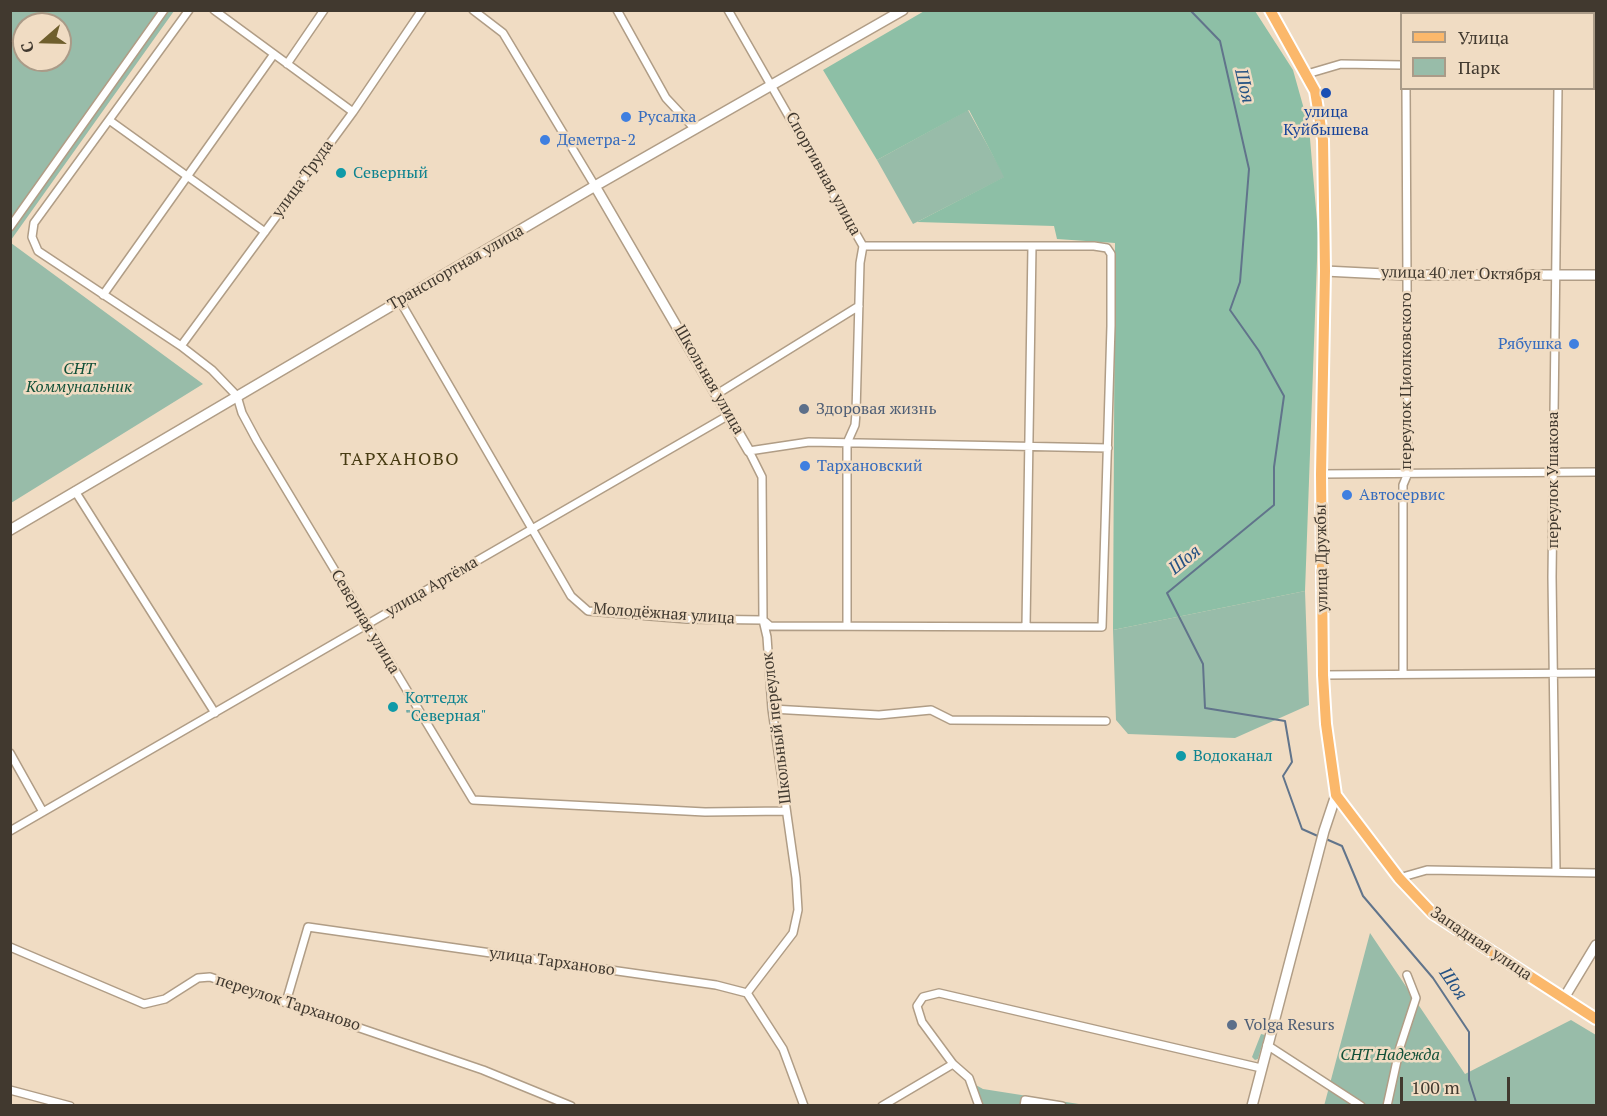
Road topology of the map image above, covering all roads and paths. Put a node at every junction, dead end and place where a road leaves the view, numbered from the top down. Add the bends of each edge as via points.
1 (164, 10) edge
2 (189, 10) edge
3 (214, 10) edge
4 (324, 10) edge
5 (422, 10) edge
6 (473, 10) edge
7 (617, 10) edge
8 (728, 10) edge
9 (903, 10) edge
10 (1270, 10) edge
11 (274, 54) junction
12 (287, 64) junction
13 (1400, 65) edge
14 (1307, 74) junction
15 (773, 85) junction
16 (1406, 90) edge
17 (1558, 90) edge
18 (353, 112) junction
19 (109, 120) junction
20 (694, 129) junction
21 (187, 176) junction
22 (595, 186) junction
23 (10, 227) edge
24 (265, 232) junction
25 (863, 246) junction
26 (1032, 246) junction
27 (1325, 271) junction
28 (1405, 275) junction
29 (1556, 276) junction
30 (1596, 276) edge
31 (103, 295) junction
32 (400, 300) junction
33 (859, 306) junction
34 (181, 346) junction
35 (717, 394) junction
36 (237, 396) junction
37 (729, 415) junction
38 (847, 443) junction
39 (1028, 447) junction
40 (1108, 448) junction
41 (749, 450) junction
42 (1408, 472) junction
43 (1554, 472) junction
44 (1596, 472) edge
45 (1321, 474) junction
46 (75, 491) junction
47 (534, 528) junction
48 (10, 530) edge
49 (763, 620) junction
50 (368, 625) junction
51 (847, 626) junction
52 (1026, 626) junction
53 (1403, 672) junction
54 (1555, 673) junction
55 (1596, 673) edge
56 (1323, 675) junction
57 (772, 709) junction
58 (214, 713) junction
59 (1106, 722) dead end
60 (10, 753) edge
61 (1336, 795) junction
62 (786, 811) junction
63 (43, 812) junction
64 (10, 831) edge
65 (1556, 872) junction
66 (1596, 873) edge
67 (1399, 878) junction
68 (1596, 945) edge
69 (10, 946) edge
70 (1407, 975) dead end
71 (747, 993) junction
72 (1564, 998) junction
73 (286, 1002) junction
74 (1596, 1019) edge
75 (1267, 1045) junction
76 (953, 1064) junction
77 (1261, 1068) junction
78 (10, 1090) edge
79 (70, 1106) edge
80 (571, 1106) edge
81 (804, 1106) edge
82 (882, 1106) edge
83 (979, 1106) edge
84 (1024, 1106) edge
85 (1062, 1106) edge
86 (1252, 1106) edge
87 (1361, 1106) edge
88 (1387, 1106) edge

1 - 23 street
2 - 19 street
3 - 11 street
4 - 12 street
5 - 18 street, улица Труда
6 - 22 street, Школьная улица via 503,33
7 - 20 street via 666,98
8 - 15 street, Спортивная улица
9 - 15 street, Транспортная улица
10 - 14 main road, улица Дружбы
11 - 12 street
11 - 21 street
12 - 18 street
13 - 14 street via 1341,64
14 - 27 main road, улица Дружбы via 1318,102 1323,140
15 - 20 street, Транспортная улица
15 - 25 street, Спортивная улица
16 - 28 street, переулок Циолковского
17 - 29 street, переулок Ушакова
18 - 24 street, улица Труда
19 - 21 street
19 - 31 street, Северная улица via 34,223 32,237 38,251
20 - 22 street, Транспортная улица
21 - 24 street
21 - 31 street
22 - 32 street, Транспортная улица
22 - 35 street, Школьная улица
24 - 34 street, улица Труда
25 - 26 street, Спортивная улица
25 - 33 street
26 - 39 street
26 - 40 street, Спортивная улица via 1094,246 1107,248 1111,254
27 - 28 street, улица 40 лет Октября
27 - 45 main road, улица Дружбы
28 - 29 street, улица 40 лет Октября
28 - 42 street, переулок Циолковского
29 - 30 street, улица 40 лет Октября
29 - 43 street, переулок Ушакова
31 - 34 street, Северная улица
32 - 36 street, Транспортная улица
32 - 47 street, Молодёжная улица
33 - 35 street
33 - 38 street via 855,425
34 - 36 street, Северная улица
35 - 37 street, Школьная улица
36 - 46 street, Транспортная улица
36 - 50 street, Северная улица via 257,441
37 - 41 street, Школьная улица
37 - 47 street, улица Артёма
38 - 39 street, Школьная улица
38 - 41 street, Школьная улица via 788,443
38 - 51 street
39 - 40 street, Школьная улица
39 - 52 street
40 - 52 street, Молодёжная улица via 1102,627
41 - 49 street, Школьный переулок via 762,477
42 - 43 street
42 - 45 street
42 - 53 street, переулок Циолковского via 1404,485
43 - 44 street
43 - 54 street, переулок Ушакова
45 - 56 main road, улица Дружбы
46 - 48 street, Транспортная улица
46 - 58 street
47 - 49 street, Молодёжная улица via 571,596 588,611
47 - 50 street, улица Артёма
49 - 51 street, Молодёжная улица via 770,626
49 - 57 street, Школьный переулок
50 - 58 street, улица Артёма
50 - 62 street, Северная улица via 472,800 705,812
51 - 52 street, Молодёжная улица
53 - 54 street
53 - 56 street
54 - 55 street
54 - 65 street, переулок Ушакова
56 - 61 main road, улица Дружбы
57 - 59 street via 879,715 931,710 951,720
57 - 62 street, Школьный переулок
58 - 63 street, улица Артёма
60 - 63 street
61 - 67 main road, Западная улица
61 - 75 street, улица Дружбы
62 - 71 street, Школьный переулок via 798,910 793,933
63 - 64 street, улица Артёма
65 - 66 street
65 - 67 street via 1427,870
67 - 72 main road, Западная улица via 1450,926
68 - 72 street
69 - 73 street, переулок Тарханово via 144,1005 165,999 204,977
70 - 88 street via 1416,998
71 - 73 street, улица Тарханово via 308,927
71 - 81 street via 783,1048
72 - 74 main road, Западная улица
73 - 80 street, переулок Тарханово via 483,1070
75 - 77 street, улица Дружбы
75 - 87 street
76 - 77 street via 922,1023 917,1011 924,997 939,993
76 - 82 street
76 - 83 street via 969,1078
77 - 86 street, улица Дружбы
78 - 79 street
84 - 85 street via 1025,1100

